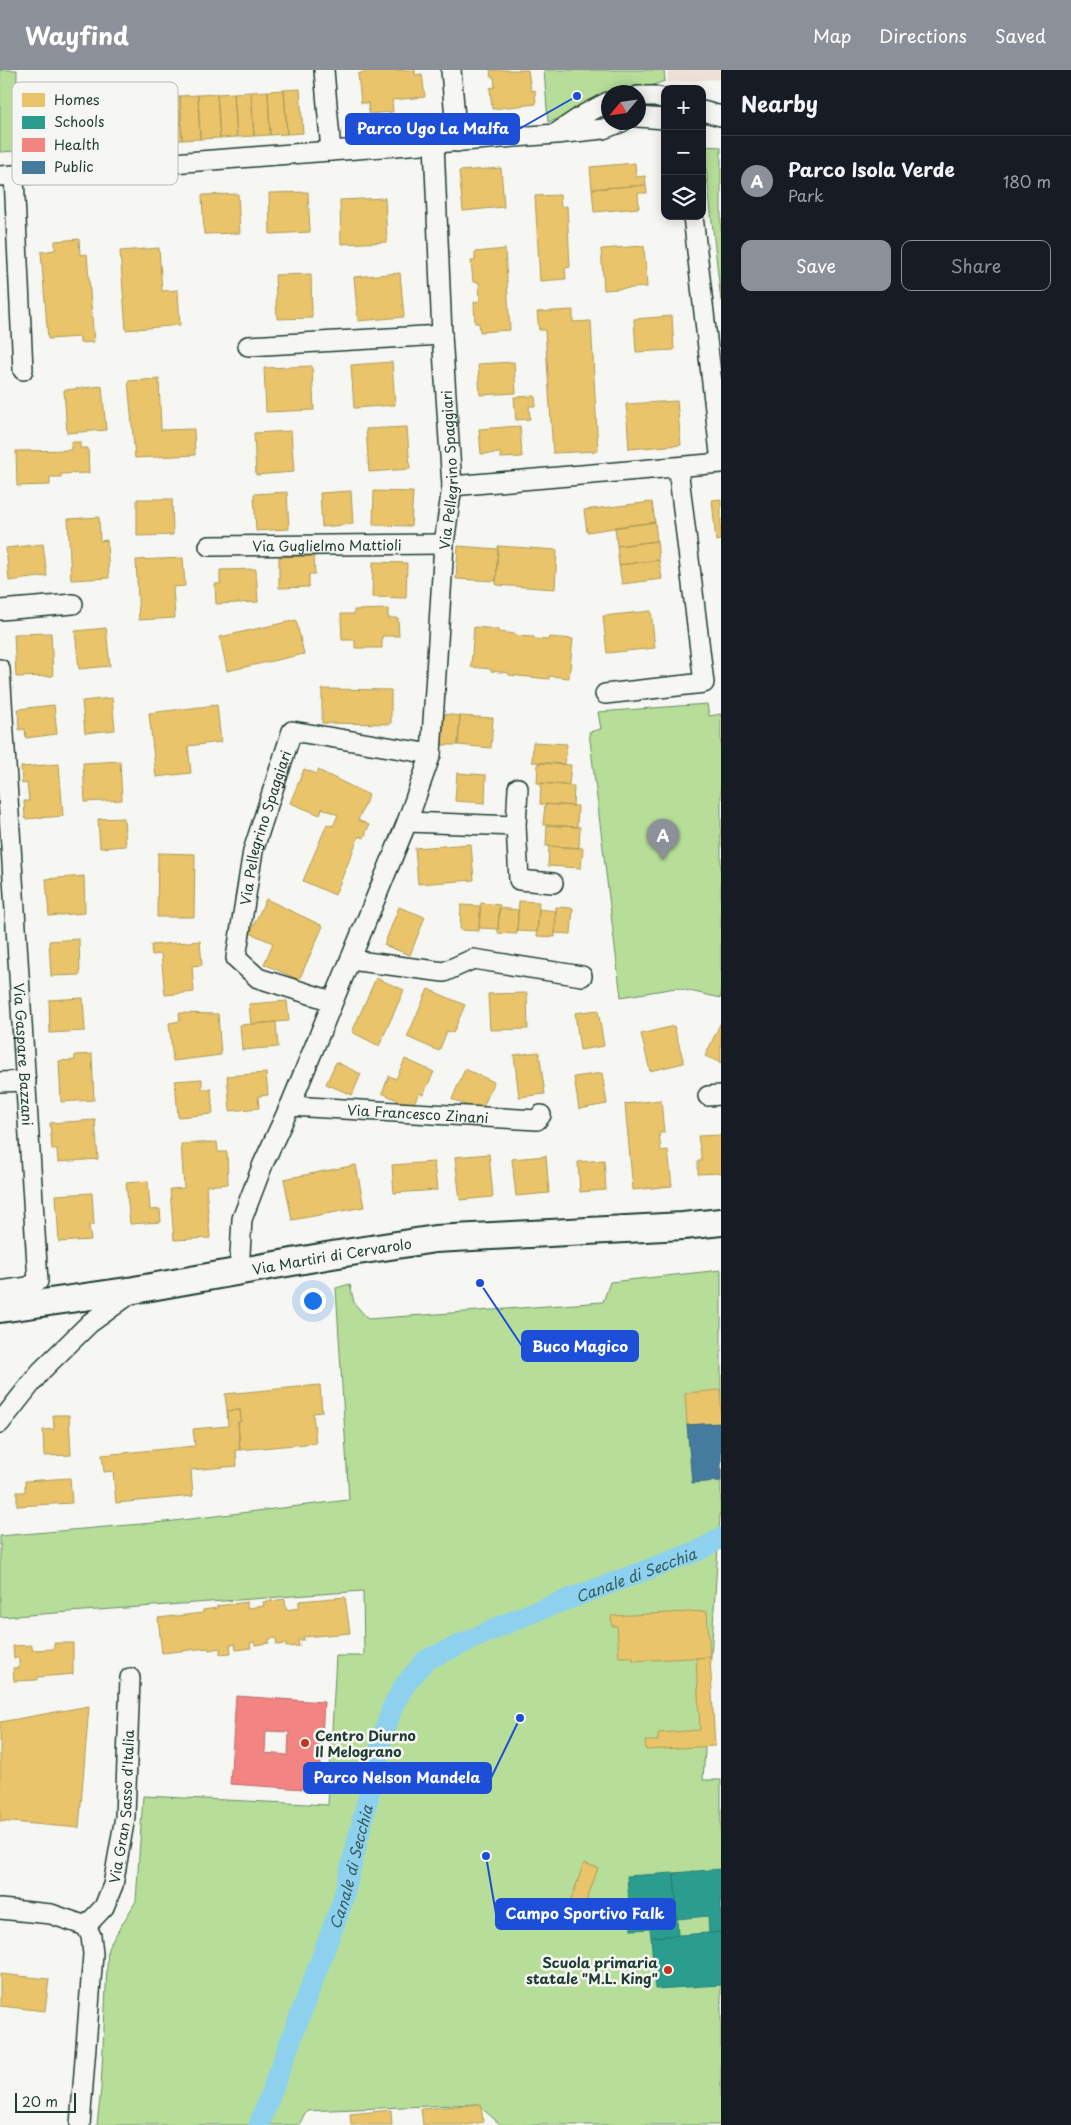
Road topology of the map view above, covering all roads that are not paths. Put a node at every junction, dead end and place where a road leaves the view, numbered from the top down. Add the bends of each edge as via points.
1 (324, 70) edge
2 (452, 70) edge
3 (646, 96) edge
4 (661, 98) edge
5 (601, 106) edge
6 (706, 112) edge
7 (646, 118) edge
8 (721, 118) edge
9 (661, 120) edge
10 (706, 120) edge
11 (601, 129) edge
12 (556, 134) junction
13 (457, 142) junction
14 (434, 143) junction
15 (331, 151) junction
16 (178, 163) edge
17 (7, 176) edge
18 (693, 220) edge
19 (442, 335) junction
20 (248, 346) dead end
21 (23, 370) dead end
22 (721, 462) edge
23 (678, 468) junction
24 (452, 486) junction
25 (444, 544) junction
26 (209, 546) dead end
27 (73, 604) dead end
28 (0, 610) edge
29 (0, 669) edge
30 (605, 694) dead end
31 (431, 754) junction
32 (3, 766) edge
33 (518, 788) dead end
34 (407, 822) junction
35 (516, 826) junction
36 (553, 883) dead end
37 (8, 930) edge
38 (350, 960) junction
39 (582, 976) dead end
40 (332, 1001) junction
41 (26, 1081) junction
42 (0, 1082) edge
43 (290, 1106) junction
44 (541, 1115) dead end
45 (721, 1222) edge
46 (239, 1272) junction
47 (134, 1290) junction
48 (5, 1302) edge
49 (0, 1422) edge
50 (130, 1678) dead end
51 (0, 1909) edge
52 (86, 1926) junction
53 (80, 2125) edge

1 - 15 street
2 - 13 street
3 - 4 street
5 - 12 street
6 - 8 street
7 - 9 street
8 - 10 street
11 - 12 street
12 - 13 street
13 - 14 street
14 - 15 street
14 - 19 street, Via Pellegrino Spaggiari
15 - 16 street
17 - 21 street
18 - 22 street
19 - 20 street
19 - 24 street, Via Pellegrino Spaggiari
22 - 23 street
23 - 24 street
23 - 30 street via 704,683
24 - 25 street, Via Pellegrino Spaggiari
25 - 26 street, Via Guglielmo Mattioli
25 - 31 street, Via Pellegrino Spaggiari
27 - 28 street
29 - 32 street, Via Gaspare Bazzani
31 - 34 street, Via Pellegrino Spaggiari
31 - 40 street, Via Pellegrino Spaggiari via 292,731 253,851 236,958 258,978
32 - 37 street, Via Gaspare Bazzani
33 - 35 street
34 - 35 street
34 - 38 street, Via Pellegrino Spaggiari
35 - 36 street via 518,880
37 - 41 street, Via Gaspare Bazzani
38 - 39 street via 444,972 473,959
38 - 40 street, Via Pellegrino Spaggiari
40 - 43 street, Via Pellegrino Spaggiari
41 - 42 street
41 - 48 street, Via Gaspare Bazzani via 38,1281
43 - 44 street, Via Francesco Zinani via 537,1120
43 - 46 street, Via Pellegrino Spaggiari via 242,1219
45 - 46 main road, Via Martiri di Cervarolo via 436,1239
46 - 47 main road, Via Martiri di Cervarolo
47 - 48 main road
47 - 49 street, Via Martiri di Cervarolo via 90,1323 41,1371
50 - 52 street, Via Gran Sasso d'Italia via 125,1817 114,1885 104,1907
51 - 52 street via 51,1914
52 - 53 street via 93,1954

